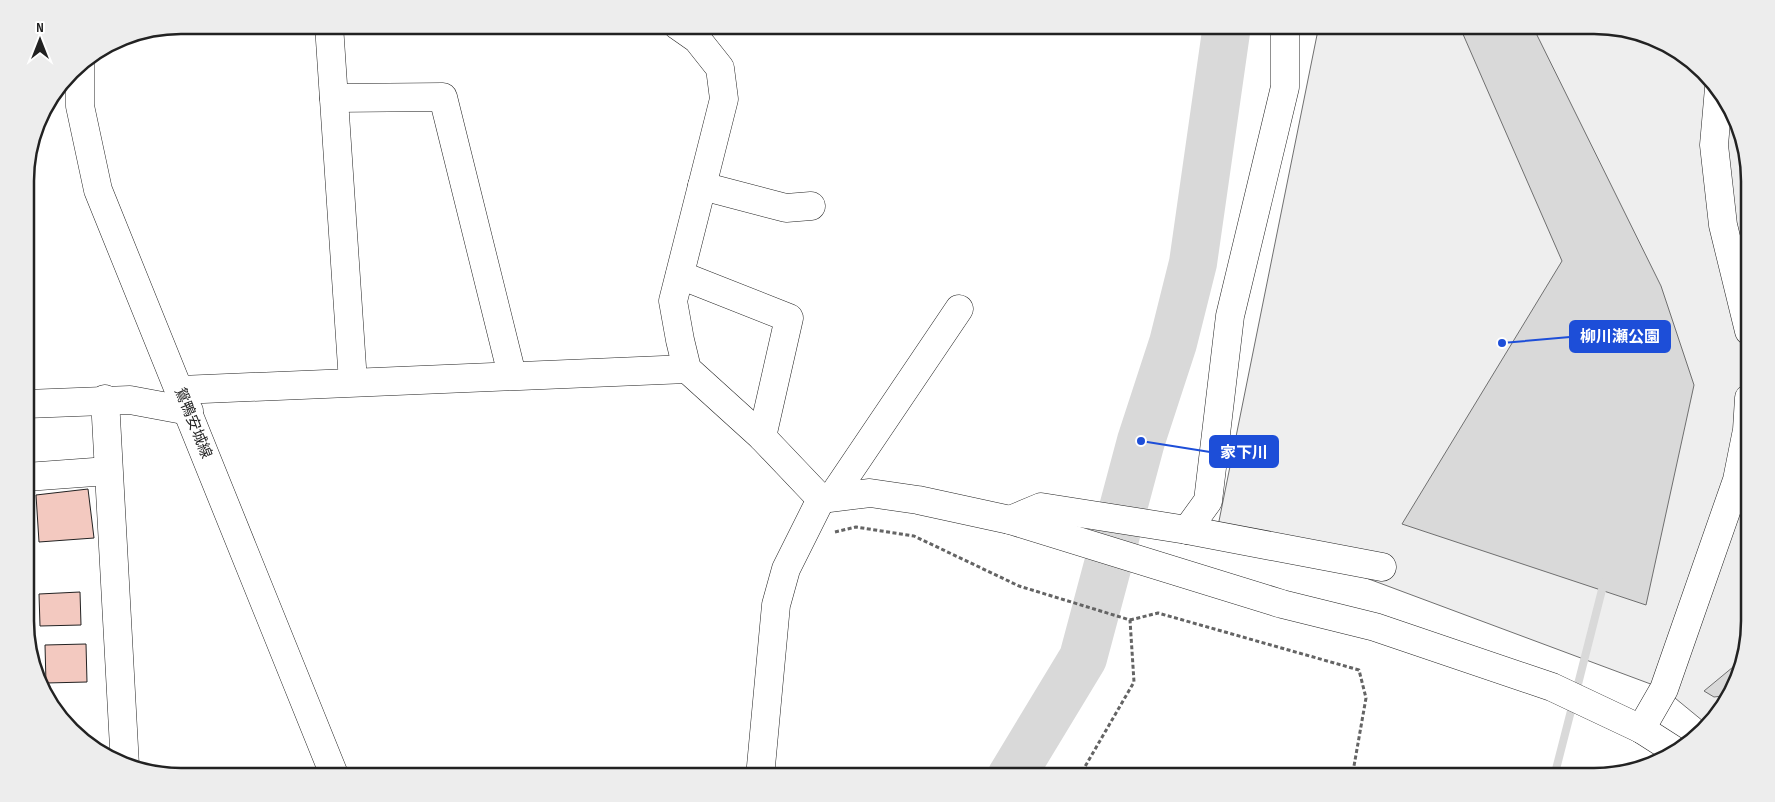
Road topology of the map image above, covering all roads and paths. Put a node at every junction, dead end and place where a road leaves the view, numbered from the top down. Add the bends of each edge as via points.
1 (330, 34) edge
2 (690, 34) edge
3 (1285, 34) edge
4 (80, 74) edge
5 (334, 98) junction
6 (1718, 101) edge
7 (702, 186) junction
8 (811, 206) dead end
9 (680, 275) junction
10 (1741, 298) edge
11 (959, 309) dead end
12 (687, 369) junction
13 (512, 375) junction
14 (353, 382) junction
15 (105, 399) junction
16 (184, 401) junction
17 (34, 403) edge
18 (762, 437) junction
19 (1741, 460) edge
20 (108, 471) junction
21 (34, 476) edge
22 (827, 498) junction
23 (1010, 520) junction
24 (1187, 530) junction
25 (799, 542) junction
26 (1382, 567) dead end
27 (1130, 620) junction
28 (1640, 729) junction
29 (1669, 747) edge
30 (124, 757) edge
31 (331, 768) edge
32 (761, 768) edge
33 (1084, 768) edge
34 (1355, 768) edge

1 - 5 street
2 - 7 street via 720,68 724,99
3 - 24 street via 1285,87 1230,316 1208,501
4 - 16 street, 鴛鴨安城線 via 80,106 98,190
5 - 13 street via 443,97
5 - 14 street
6 - 10 street via 1714,146 1723,225
7 - 8 street via 786,208
7 - 9 street
9 - 12 street via 673,301
9 - 18 street via 789,318
11 - 22 street
12 - 13 street
12 - 18 street
13 - 14 street
14 - 16 street
15 - 16 street
15 - 17 street
15 - 20 street
16 - 31 street, 鴛鴨安城線
18 - 22 street
19 - 28 street via 1737,480 1664,689
20 - 21 street
20 - 30 street
22 - 23 street via 870,493
22 - 25 street
23 - 24 street via 1041,507
23 - 28 street via 1282,604 1374,627 1552,687
24 - 26 street
25 - 27 path via 856,526 914,536 1018,586
25 - 32 street via 786,569 776,605
27 - 33 path via 1134,682
27 - 34 path via 1158,613 1359,670 1366,698
28 - 29 street

